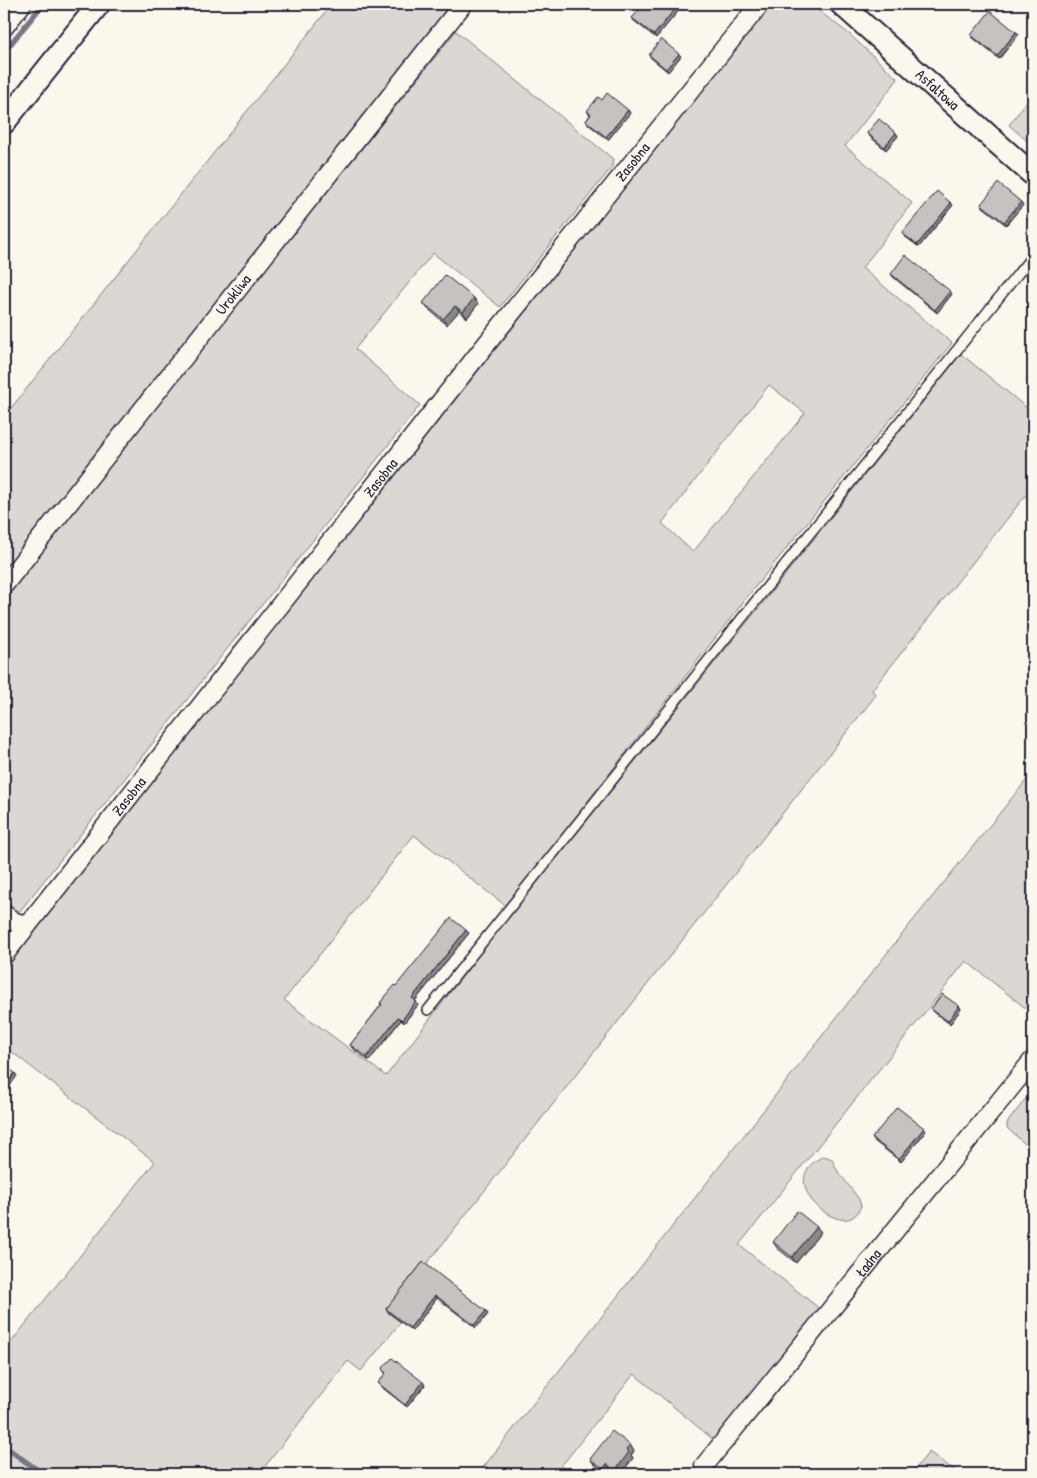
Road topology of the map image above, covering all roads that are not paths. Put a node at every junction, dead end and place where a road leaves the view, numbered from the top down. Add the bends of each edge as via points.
1 (22, 4) edge
2 (99, 4) edge
3 (464, 4) edge
4 (760, 4) edge
5 (841, 4) edge
6 (4, 27) edge
7 (4, 122) edge
8 (1033, 175) edge
9 (1033, 255) edge
10 (4, 585) edge
11 (4, 914) edge
12 (27, 926) junction
13 (4, 955) edge
14 (428, 1010) dead end
15 (1033, 1060) edge
16 (704, 1466) dead end

1 - 6 street
2 - 7 street
3 - 10 street, Urokliwa
4 - 12 street, Zasobna via 480,352
5 - 8 street, Asfaltowa
9 - 14 lane
11 - 12 street
12 - 13 street, Zasobna
15 - 16 street, Ładna

